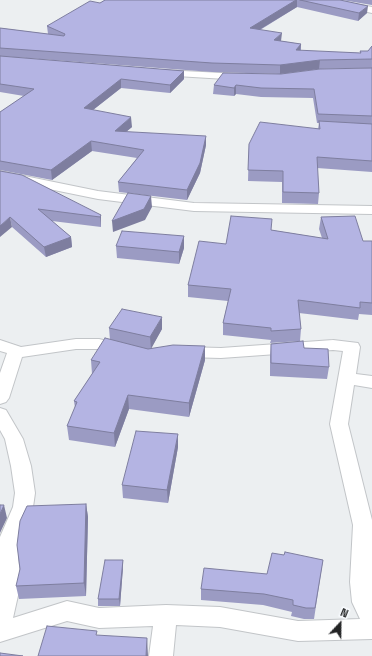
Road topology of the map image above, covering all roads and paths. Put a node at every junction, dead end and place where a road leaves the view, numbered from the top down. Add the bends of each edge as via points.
1 (322, 0) edge
2 (372, 10) edge
3 (152, 72) edge
4 (250, 78) edge
5 (0, 175) edge
6 (372, 210) edge
7 (8, 348) edge
8 (135, 353) edge
9 (167, 353) edge
10 (347, 378) junction
11 (372, 382) edge
12 (0, 398) edge
13 (0, 414) edge
14 (166, 615) junction
15 (372, 618) edge
16 (0, 625) edge
17 (372, 629) edge
18 (0, 632) edge
19 (161, 656) edge

1 - 2 street
3 - 4 street
5 - 6 street via 98,195 194,207
7 - 8 street via 16,353 76,344 99,344
7 - 12 street
9 - 10 street via 221,353 333,345 352,347
10 - 11 street
10 - 15 street via 339,424 364,525 361,582 363,602
13 - 16 street via 14,439 25,493 23,507 11,534 7,557 10,582
14 - 17 street via 220,617 298,631
14 - 18 street via 99,618 67,611
14 - 19 street

